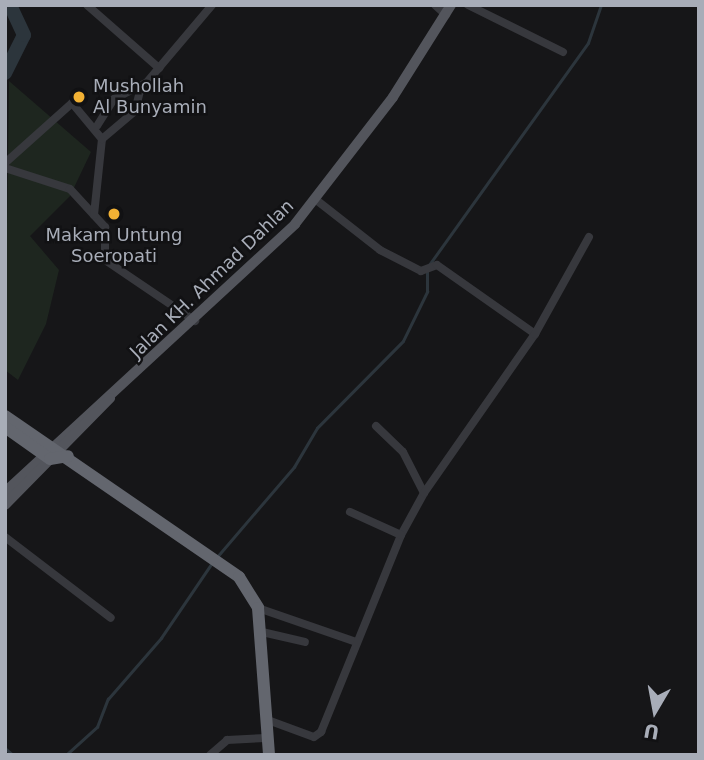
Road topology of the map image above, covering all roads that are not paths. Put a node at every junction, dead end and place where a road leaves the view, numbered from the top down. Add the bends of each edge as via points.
1 (87, 5) edge
2 (212, 5) edge
3 (435, 5) edge
4 (468, 5) edge
5 (449, 10) edge
6 (563, 52) dead end
7 (159, 68) junction
8 (141, 87) junction
9 (97, 126) junction
10 (102, 139) junction
11 (5, 166) edge
12 (315, 199) junction
13 (94, 215) junction
14 (589, 237) dead end
15 (195, 321) junction
16 (536, 334) junction
17 (5, 416) edge
18 (376, 426) dead end
19 (5, 427) edge
20 (54, 453) junction
21 (5, 492) edge
22 (424, 493) junction
23 (5, 505) edge
24 (350, 512) dead end
25 (401, 535) junction
26 (5, 537) edge
27 (258, 608) junction
28 (111, 618) dead end
29 (262, 632) junction
30 (305, 642) dead end
31 (356, 642) junction
32 (263, 719) junction
33 (266, 738) junction
34 (210, 755) edge
35 (270, 755) edge

1 - 7 street
2 - 7 street
3 - 5 street
4 - 6 street
5 - 12 main road, Jalan KH. Ahmad Dahlan
7 - 8 street
8 - 9 street via 114,99
8 - 10 street via 135,111
9 - 10 street
9 - 11 street via 72,103
10 - 13 street
11 - 13 street via 69,189
12 - 15 main road, Jalan KH. Ahmad Dahlan
12 - 16 street via 380,250 427,269 437,265
13 - 15 street via 105,227 106,260
14 - 16 street
15 - 20 main road, Jalan KH. Ahmad Dahlan
16 - 22 street
17 - 20 highway
18 - 22 street via 409,460
19 - 20 highway
20 - 21 main road
20 - 23 main road
20 - 27 highway via 209,551 226,565
22 - 25 street
24 - 25 street
25 - 31 street
26 - 28 street
27 - 29 highway
27 - 31 street
29 - 30 street
29 - 32 highway
31 - 32 street via 318,735
32 - 33 highway
33 - 34 street via 227,740
33 - 35 highway

